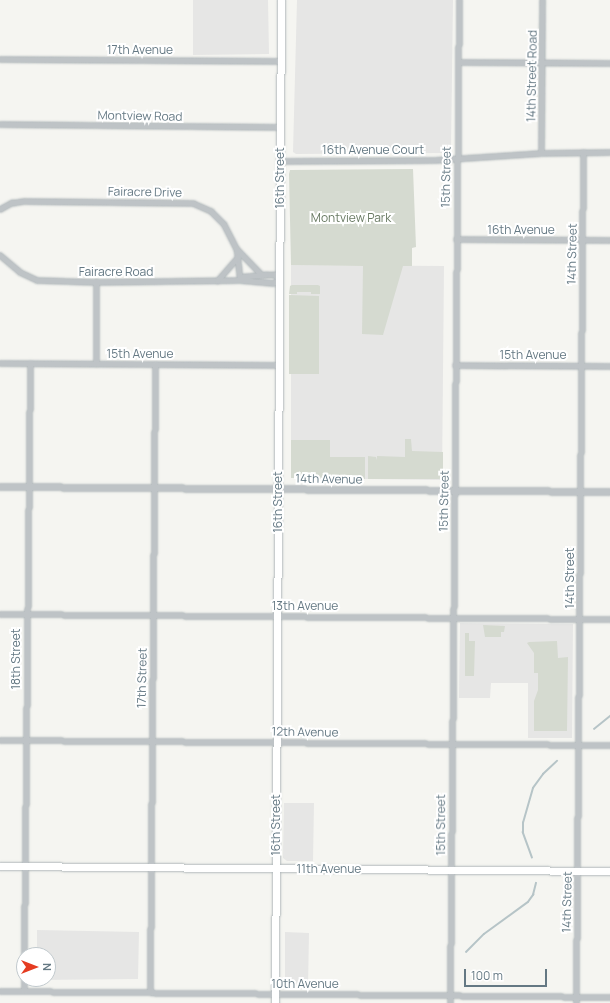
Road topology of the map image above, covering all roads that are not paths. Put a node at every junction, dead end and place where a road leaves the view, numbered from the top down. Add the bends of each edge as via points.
1 (281, 0) edge
2 (458, 0) edge
3 (542, 0) edge
4 (0, 59) edge
5 (281, 62) junction
6 (458, 62) junction
7 (542, 63) junction
8 (610, 63) edge
9 (0, 124) edge
10 (280, 127) junction
11 (541, 152) junction
12 (583, 152) junction
13 (610, 152) edge
14 (456, 159) junction
15 (280, 161) junction
16 (0, 210) edge
17 (456, 239) junction
18 (582, 240) junction
19 (610, 240) edge
20 (238, 249) junction
21 (0, 255) edge
22 (238, 256) junction
23 (262, 275) junction
24 (240, 280) junction
25 (279, 280) junction
26 (217, 281) junction
27 (96, 282) junction
28 (0, 363) edge
29 (30, 363) junction
30 (96, 364) junction
31 (155, 364) junction
32 (279, 365) junction
33 (455, 365) junction
34 (581, 366) junction
35 (610, 366) edge
36 (0, 487) edge
37 (28, 487) junction
38 (153, 488) junction
39 (278, 489) junction
40 (454, 491) junction
41 (580, 492) junction
42 (610, 492) edge
43 (0, 614) edge
44 (27, 614) junction
45 (153, 615) junction
46 (278, 616) junction
47 (453, 617) junction
48 (580, 618) junction
49 (610, 618) edge
50 (0, 740) edge
51 (26, 740) junction
52 (151, 741) junction
53 (277, 742) junction
54 (452, 743) junction
55 (578, 744) junction
56 (610, 745) edge
57 (0, 866) edge
58 (25, 866) junction
59 (151, 867) junction
60 (276, 869) junction
61 (451, 870) junction
62 (577, 871) junction
63 (610, 871) edge
64 (24, 947) edge
65 (24, 987) edge
66 (0, 991) edge
67 (24, 991) junction
68 (150, 992) junction
69 (275, 994) junction
70 (450, 996) junction
71 (576, 997) junction
72 (610, 998) edge
73 (275, 1003) edge
74 (450, 1003) edge
75 (576, 1003) edge

1 - 5 main road, 16th Street
2 - 6 street, 15th Street
3 - 7 street, 14th Street Road
4 - 5 street, 17th Avenue
5 - 10 main road, 16th Street
6 - 7 street
6 - 14 street, 15th Street
7 - 8 street
7 - 11 street, 14th Street Road
9 - 10 street, Montview Road
10 - 15 main road, 16th Street
11 - 12 street, 16th Avenue Court
11 - 14 street, 16th Avenue Court
12 - 13 street, 16th Avenue Court
12 - 18 street, 14th Street
14 - 15 street, 16th Avenue Court
14 - 17 street, 15th Street
15 - 25 main road, 16th Street
16 - 20 street, Fairacre Drive via 11,203 24,201 193,203 218,217
17 - 18 street, 16th Avenue
17 - 33 street, 15th Street
18 - 19 street, 16th Avenue
18 - 34 street, 14th Street
20 - 22 street, Fairacre Drive
20 - 23 street
21 - 27 street, Fairacre Road via 20,272 37,280
22 - 24 street, Fairacre Drive
22 - 26 street
23 - 24 street, Fairacre Road via 244,277
23 - 25 street, Fairacre Road via 274,275
24 - 25 street, Fairacre Road via 273,283
24 - 26 street, Fairacre Road
25 - 32 main road, 16th Street
26 - 27 street, Fairacre Road
27 - 30 street
28 - 29 street, 15th Avenue
29 - 30 street, 15th Avenue
29 - 37 street, 18th Street
30 - 31 street, 15th Avenue
31 - 32 street, 15th Avenue
31 - 38 street, 17th Street
32 - 39 main road, 16th Street
33 - 34 street, 15th Avenue
33 - 40 street, 15th Street
34 - 35 street, 15th Avenue
34 - 41 street, 14th Street
36 - 37 street, 14th Avenue
37 - 38 street, 14th Avenue
37 - 44 street, 18th Street
38 - 39 street, 14th Avenue
38 - 45 street, 17th Street
39 - 40 street, 14th Avenue
39 - 46 main road, 16th Street
40 - 41 street, 14th Avenue
40 - 47 street, 15th Street
41 - 42 street, 14th Avenue
41 - 48 street, 14th Street
43 - 44 street, 13th Avenue
44 - 45 street, 13th Avenue
44 - 51 street, 18th Street
45 - 46 street, 13th Avenue
45 - 52 street, 17th Street
46 - 47 street, 13th Avenue
46 - 53 main road, 16th Street
47 - 48 street, 13th Avenue
47 - 54 street, 15th Street
48 - 49 street, 13th Avenue
48 - 55 street, 14th Street
50 - 51 street, 12th Avenue
51 - 52 street, 12th Avenue
51 - 58 street, 18th Street
52 - 53 street, 12th Avenue
52 - 59 street, 17th Street
53 - 54 street, 12th Avenue
53 - 60 main road, 16th Street
54 - 55 street, 12th Avenue
54 - 61 street, 15th Street
55 - 56 street, 12th Avenue
55 - 62 street, 14th Street
57 - 58 main road, 11th Avenue
58 - 59 main road, 11th Avenue
58 - 64 street, 18th Street
59 - 60 main road, 11th Avenue
59 - 68 street, 17th Street
60 - 61 main road, 11th Avenue
60 - 69 main road, 16th Street
61 - 62 main road, 11th Avenue
61 - 70 street, 15th Street
62 - 63 main road, 11th Avenue
62 - 71 street, 14th Street
65 - 67 street
66 - 67 street, 10th Avenue
67 - 68 street, 10th Avenue
68 - 69 street, 10th Avenue
69 - 70 street, 10th Avenue
69 - 73 main road, 16th Street
70 - 71 street, 10th Avenue
70 - 74 street, 15th Street
71 - 72 street, 10th Avenue
71 - 75 street, 14th Street

